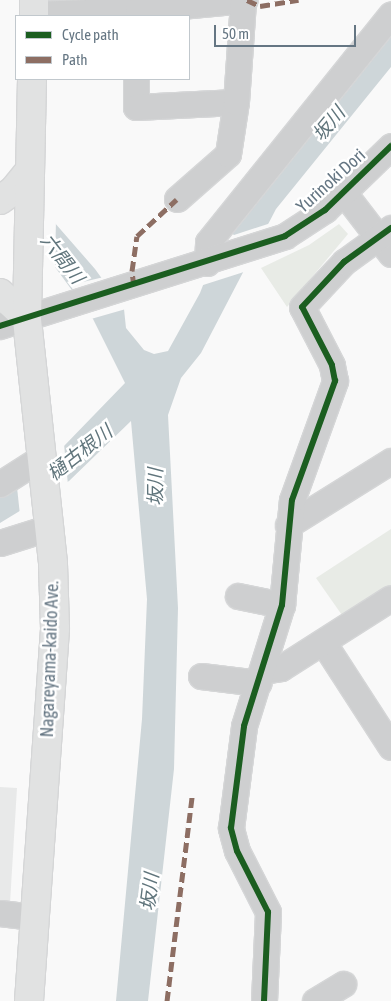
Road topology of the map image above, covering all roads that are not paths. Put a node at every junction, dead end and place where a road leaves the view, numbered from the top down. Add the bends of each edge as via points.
1 (244, 0) edge
2 (138, 9) edge
3 (34, 10) edge
4 (391, 14) edge
5 (32, 80) edge
6 (136, 80) edge
7 (236, 102) junction
8 (391, 146) edge
9 (30, 170) junction
10 (344, 193) junction
11 (176, 199) dead end
12 (0, 200) edge
13 (387, 240) edge
14 (209, 262) junction
15 (0, 294) edge
16 (27, 318) junction
17 (0, 326) edge
18 (40, 461) junction
19 (391, 461) edge
20 (0, 484) edge
21 (46, 515) junction
22 (288, 525) junction
23 (0, 542) edge
24 (238, 596) dead end
25 (391, 598) edge
26 (282, 605) junction
27 (323, 642) junction
28 (201, 676) dead end
29 (261, 677) junction
30 (391, 747) edge
31 (0, 913) edge
32 (35, 917) junction
33 (344, 984) dead end
34 (29, 1001) edge
35 (264, 1001) edge
36 (315, 1001) edge

1 - 2 street
1 - 7 street
2 - 3 street
4 - 14 street via 208,242
5 - 9 main road, Nagareyama-kaido Ave.
6 - 7 street via 136,107
7 - 11 street via 228,154
8 - 10 street, Yurinoki Dori
9 - 12 main road via 13,191
9 - 16 main road, Nagareyama-kaido Ave.
10 - 13 street
10 - 14 street, Yurinoki Dori via 310,223 262,246
13 - 22 street via 344,262 302,307 332,365 335,381 304,461
14 - 16 street, Yurinoki Dori
15 - 16 main road
16 - 17 street, Yurinoki Dori
16 - 18 main road, Nagareyama-kaido Ave.
18 - 20 street
18 - 21 main road, Nagareyama-kaido Ave.
19 - 22 street
21 - 23 street
21 - 32 main road, Nagareyama-kaido Ave. via 53,563 55,628
22 - 26 street
24 - 26 street
25 - 27 street
26 - 29 street
27 - 29 street
27 - 30 street
28 - 29 street
29 - 35 street via 244,726 231,828 237,851 268,912
31 - 32 street
32 - 34 main road, Nagareyama-kaido Ave.
33 - 36 street

